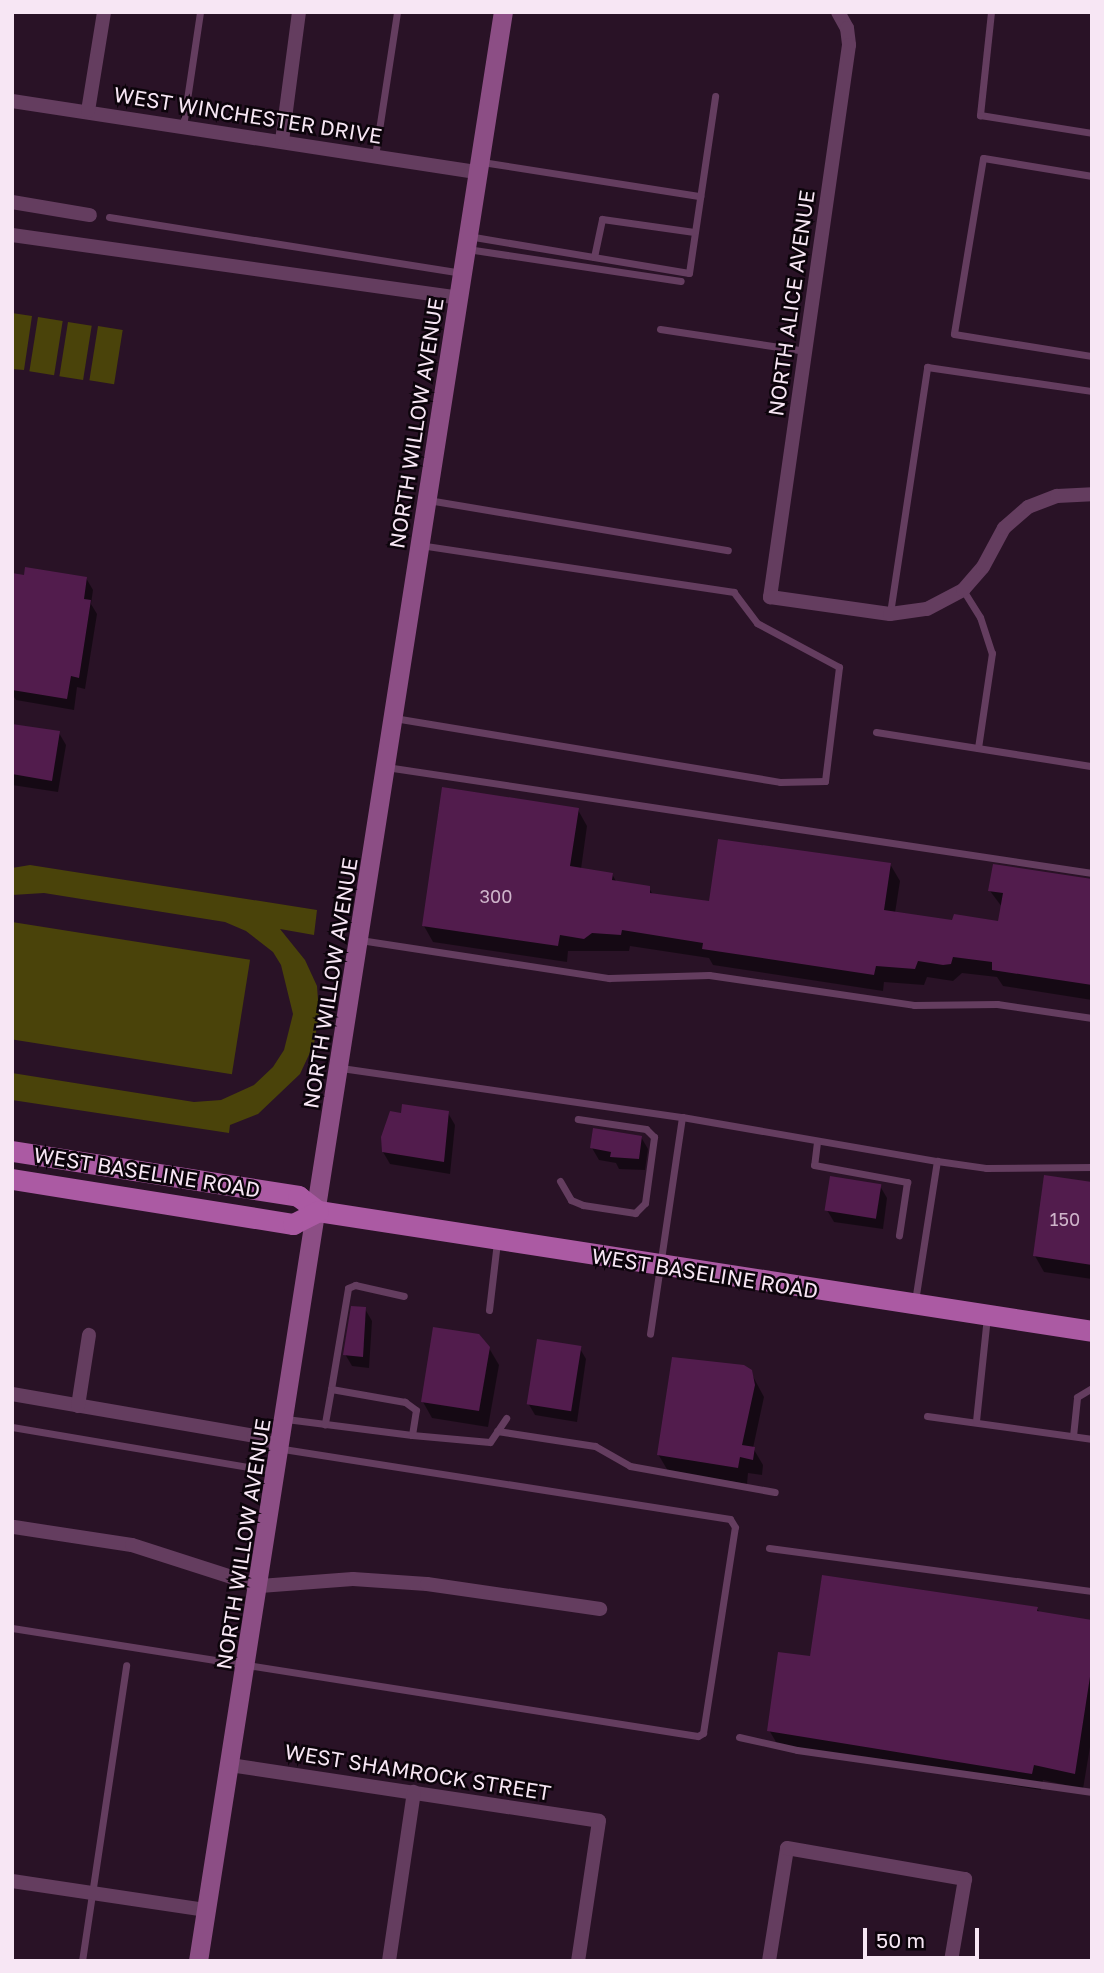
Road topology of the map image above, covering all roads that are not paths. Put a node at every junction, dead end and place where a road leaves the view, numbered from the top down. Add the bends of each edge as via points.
1 (104, 12) edge
2 (200, 12) edge
3 (299, 12) edge
4 (397, 12) edge
5 (503, 12) edge
6 (991, 12) edge
7 (839, 14) edge
8 (715, 96) dead end
9 (12, 101) edge
10 (88, 111) junction
11 (183, 126) junction
12 (1092, 133) edge
13 (282, 141) junction
14 (375, 156) junction
15 (479, 167) junction
16 (1092, 176) edge
17 (700, 196) junction
18 (12, 202) edge
19 (90, 215) dead end
20 (109, 217) dead end
21 (694, 232) junction
22 (12, 235) edge
23 (467, 243) junction
24 (594, 257) junction
25 (463, 273) junction
26 (681, 281) dead end
27 (459, 298) junction
28 (660, 329) dead end
29 (806, 351) junction
30 (1092, 356) edge
31 (1092, 391) edge
32 (1092, 494) edge
33 (428, 500) junction
34 (421, 545) junction
35 (728, 550) dead end
36 (963, 590) junction
37 (890, 614) junction
38 (394, 718) junction
39 (876, 732) dead end
40 (978, 748) junction
41 (1090, 766) dead end
42 (386, 767) junction
43 (1092, 873) edge
44 (360, 940) junction
45 (1092, 1018) edge
46 (340, 1068) junction
47 (682, 1118) junction
48 (579, 1119) dead end
49 (817, 1142) junction
50 (12, 1151) edge
51 (937, 1161) junction
52 (1092, 1167) edge
53 (12, 1179) edge
54 (560, 1181) dead end
55 (318, 1211) junction
56 (899, 1236) dead end
57 (497, 1240) junction
58 (660, 1267) junction
59 (404, 1296) dead end
60 (914, 1304) junction
61 (489, 1310) dead end
62 (987, 1316) junction
63 (1092, 1331) edge
64 (650, 1334) dead end
65 (89, 1335) dead end
66 (1092, 1388) edge
67 (331, 1389) junction
68 (12, 1394) edge
69 (78, 1406) junction
70 (926, 1416) dead end
71 (506, 1418) dead end
72 (285, 1419) junction
73 (976, 1421) junction
74 (325, 1424) junction
75 (12, 1427) edge
76 (497, 1431) junction
77 (412, 1435) junction
78 (1073, 1436) junction
79 (1092, 1439) edge
80 (281, 1449) junction
81 (277, 1472) junction
82 (775, 1492) dead end
83 (15, 1527) dead end
84 (769, 1548) dead end
85 (260, 1586) junction
86 (1092, 1591) edge
87 (600, 1609) dead end
88 (12, 1628) edge
89 (126, 1665) dead end
90 (247, 1665) junction
91 (739, 1737) dead end
92 (230, 1765) junction
93 (414, 1792) junction
94 (1092, 1792) edge
95 (12, 1881) edge
96 (91, 1893) junction
97 (205, 1910) junction
98 (82, 1961) edge
99 (198, 1961) edge
100 (389, 1961) edge
101 (578, 1961) edge
102 (769, 1961) edge
103 (951, 1961) edge

1 - 10 street
2 - 11 lane
3 - 13 street
4 - 14 lane
5 - 15 street, NORTH WILLOW AVENUE
6 - 12 lane via 980,115
7 - 29 street, NORTH ALICE AVENUE via 849,45
8 - 17 lane
9 - 10 street, WEST WINCHESTER DRIVE
10 - 11 street, WEST WINCHESTER DRIVE
11 - 13 street, WEST WINCHESTER DRIVE
13 - 14 street, WEST WINCHESTER DRIVE
14 - 15 street, WEST WINCHESTER DRIVE
15 - 17 lane
15 - 23 street, NORTH WILLOW AVENUE
16 - 30 lane via 983,158 954,334
17 - 21 lane
18 - 19 street
20 - 25 lane
21 - 24 lane via 602,219
21 - 24 lane via 689,272
22 - 27 street
23 - 24 lane
23 - 25 street, NORTH WILLOW AVENUE
23 - 26 lane
25 - 27 street, NORTH WILLOW AVENUE
27 - 33 street, NORTH WILLOW AVENUE
28 - 29 lane
29 - 37 street, NORTH ALICE AVENUE via 769,597
31 - 37 lane via 927,367
32 - 36 street via 1057,496 1028,507 1004,528 983,567
33 - 34 street, NORTH WILLOW AVENUE
33 - 35 lane
34 - 38 street, NORTH WILLOW AVENUE
34 - 38 lane via 734,593 757,623 839,667 825,781 780,782
36 - 37 street via 928,609
36 - 40 lane via 980,617 992,653
38 - 42 street, NORTH WILLOW AVENUE
39 - 40 lane
40 - 41 lane
42 - 43 lane
42 - 44 street, NORTH WILLOW AVENUE
44 - 45 lane via 608,978 709,975 914,1005 997,1004
44 - 46 street, NORTH WILLOW AVENUE
46 - 47 lane
46 - 55 street, NORTH WILLOW AVENUE
47 - 49 lane
47 - 58 lane
48 - 54 lane via 646,1129 653,1137 645,1203 635,1213 583,1205 571,1200
49 - 51 lane
49 - 56 lane via 814,1165 907,1182
50 - 55 main road, WEST BASELINE ROAD via 298,1196
51 - 52 lane via 986,1168
51 - 60 lane
53 - 55 main road, WEST BASELINE ROAD via 293,1224
55 - 57 main road, WEST BASELINE ROAD
55 - 72 street, NORTH WILLOW AVENUE
57 - 58 main road, WEST BASELINE ROAD
57 - 61 lane
58 - 60 main road, WEST BASELINE ROAD
58 - 64 lane
59 - 67 lane via 355,1285 348,1288
60 - 62 main road, WEST BASELINE ROAD
62 - 63 main road, WEST BASELINE ROAD
62 - 73 lane
65 - 69 street
66 - 78 lane via 1077,1397
67 - 74 lane
67 - 77 lane via 405,1402 416,1410
68 - 69 street
69 - 80 street via 254,1436
70 - 73 lane
71 - 76 lane
72 - 74 lane
72 - 80 street, NORTH WILLOW AVENUE
73 - 78 lane
74 - 77 lane
75 - 81 lane
76 - 77 lane via 490,1442
76 - 82 lane via 595,1446 630,1466
78 - 79 lane
80 - 81 street, NORTH WILLOW AVENUE
80 - 90 lane via 730,1519 736,1527 704,1730 698,1736
81 - 85 street, NORTH WILLOW AVENUE
83 - 85 street via 132,1545
84 - 86 lane
85 - 87 street via 353,1578
85 - 90 street, NORTH WILLOW AVENUE
88 - 90 lane
89 - 96 lane
90 - 92 street, NORTH WILLOW AVENUE
91 - 94 lane via 797,1750
92 - 93 street, WEST SHAMROCK STREET
92 - 97 street, NORTH WILLOW AVENUE
93 - 100 street
93 - 101 street, WEST SHAMROCK STREET via 599,1821
95 - 96 street
96 - 97 street
96 - 98 lane
97 - 99 street, NORTH WILLOW AVENUE
102 - 103 street via 787,1848 965,1879

